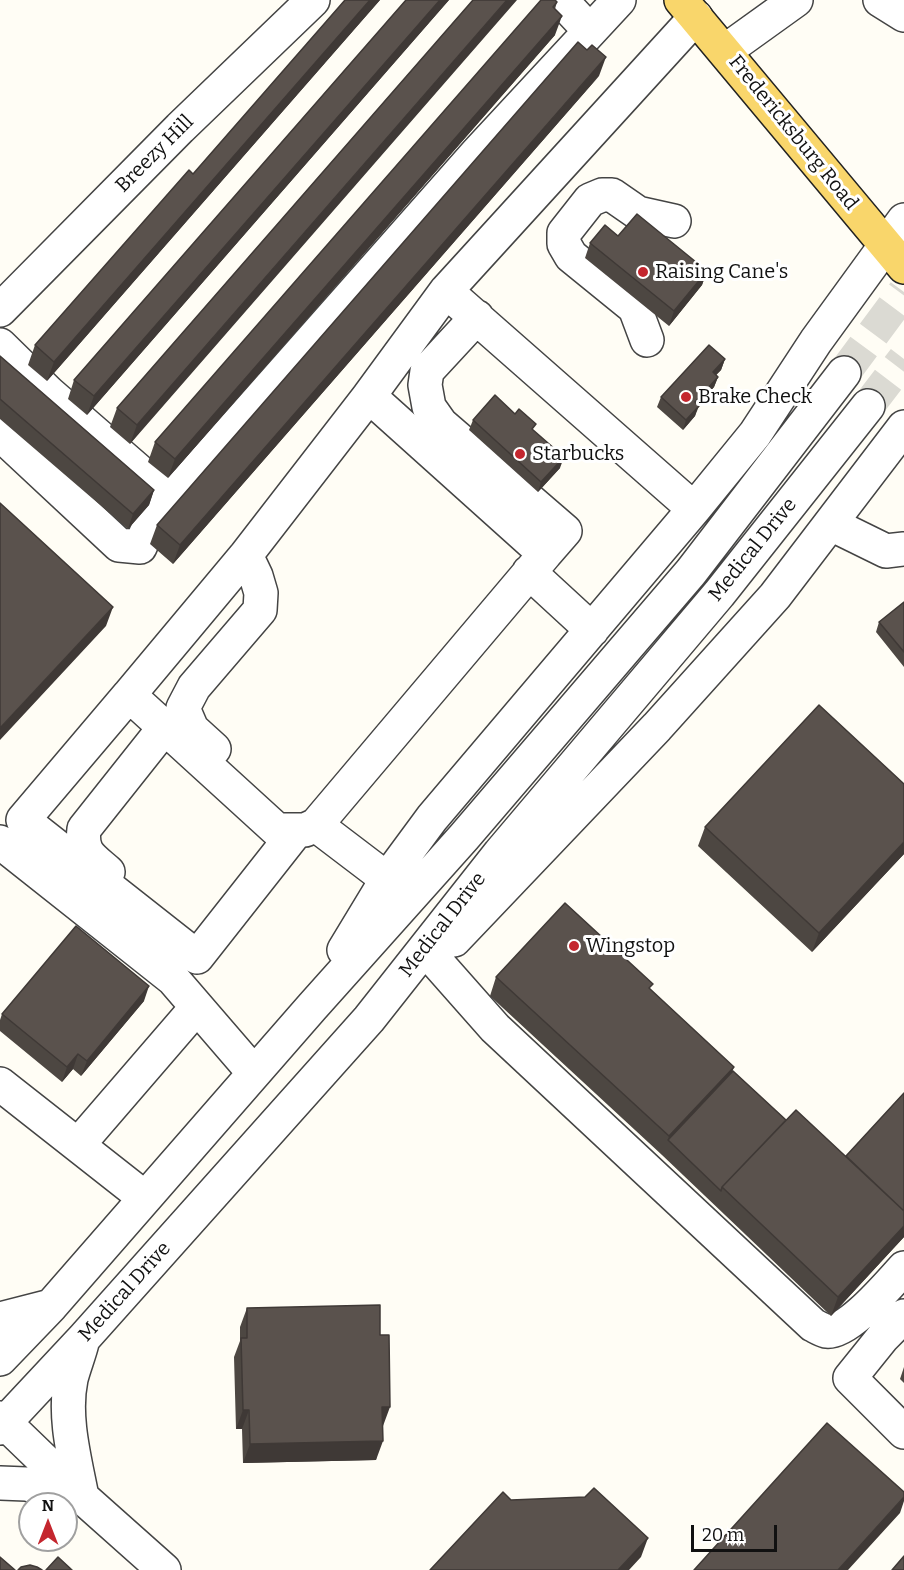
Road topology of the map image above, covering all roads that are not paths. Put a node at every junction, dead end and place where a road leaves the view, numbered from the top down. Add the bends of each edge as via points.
1 (313, 0) edge
2 (561, 0) edge
3 (619, 0) edge
4 (796, 0) edge
5 (880, 0) edge
6 (688, 8) edge
7 (904, 15) edge
8 (590, 31) junction
9 (725, 51) junction
10 (904, 220) edge
11 (674, 221) dead end
12 (895, 257) edge
13 (446, 291) junction
14 (0, 310) edge
15 (477, 318) junction
16 (647, 340) dead end
17 (0, 345) edge
18 (844, 373) tunnel mouth
19 (369, 396) junction
20 (868, 405) tunnel mouth
21 (904, 427) edge
22 (0, 434) edge
23 (166, 487) junction
24 (694, 509) junction
25 (831, 524) junction
26 (904, 549) edge
27 (546, 552) junction
28 (246, 555) junction
29 (592, 630) junction
30 (129, 695) junction
31 (165, 727) junction
32 (306, 828) junction
33 (0, 842) edge
34 (387, 879) junction
35 (186, 949) junction
36 (434, 958) junction
37 (197, 1007) junction
38 (312, 1007) junction
39 (369, 1019) junction
40 (254, 1073) junction
41 (0, 1084) edge
42 (78, 1145) junction
43 (145, 1198) junction
44 (904, 1268) edge
45 (51, 1306) junction
46 (904, 1316) edge
47 (0, 1319) edge
48 (84, 1338) junction
49 (0, 1359) edge
50 (2, 1423) edge
51 (904, 1432) edge
52 (0, 1483) edge
53 (82, 1497) junction
54 (164, 1570) edge

1 - 14 street, Breezy Hill
2 - 8 street
3 - 8 street
4 - 9 street
5 - 7 street
6 - 9 main road, Fredericksburg Road
6 - 13 street
8 - 23 street via 182,487
9 - 12 main road, Fredericksburg Road
10 - 12 street
11 - 16 street via 638,213 612,195 602,195 590,200 564,233 564,244 571,256 635,308
12 - 24 street via 816,340 755,434
13 - 15 street
13 - 19 street
15 - 24 street
15 - 27 street via 427,371 429,407
17 - 23 street via 156,486
18 - 38 street, Medical Drive via 691,572
19 - 27 street
19 - 28 street
20 - 39 street, Medical Drive via 719,594 507,844
21 - 25 street
22 - 23 street via 119,545 140,547
24 - 29 street
25 - 26 street via 886,551
25 - 36 street via 775,596 657,727
27 - 29 street
27 - 32 street
28 - 30 street
28 - 32 street via 261,593 260,610 194,687 183,708 192,729
29 - 34 street via 432,818
30 - 31 street
30 - 35 street via 23,820
31 - 32 street via 277,830
31 - 35 street via 84,829 82,843 88,855 168,921
32 - 34 street
32 - 35 street
33 - 37 street via 173,979
34 - 38 street
36 - 39 street
36 - 44 street via 495,1028 813,1325 827,1331 838,1329 863,1312
37 - 40 street
37 - 42 street
38 - 40 street, Medical Drive
39 - 48 street, Medical Drive
40 - 43 street, Medical Drive
41 - 42 street
42 - 43 street
43 - 45 street, Medical Drive
45 - 47 street
45 - 49 street, Medical Drive
46 - 51 street via 850,1378
48 - 50 street, Medical Drive
48 - 53 street via 69,1399
50 - 53 street
52 - 53 street via 26,1484
53 - 54 street

